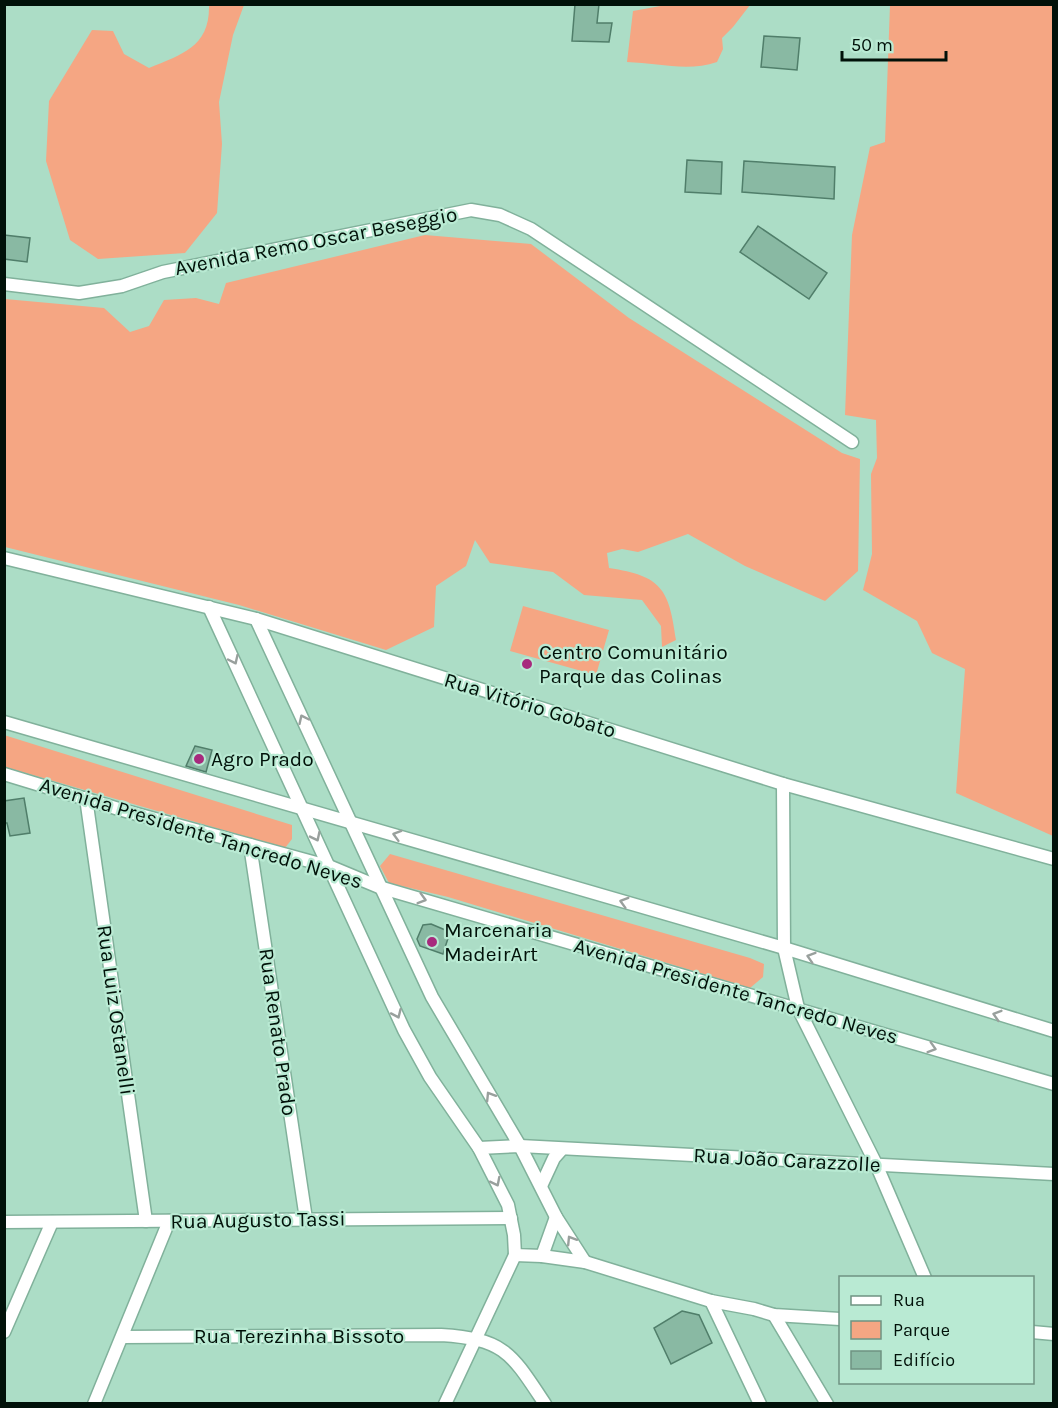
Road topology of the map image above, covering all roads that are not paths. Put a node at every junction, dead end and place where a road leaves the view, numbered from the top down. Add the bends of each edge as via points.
1 (4, 284) edge
2 (852, 442) dead end
3 (4, 558) edge
4 (209, 607) junction
5 (256, 619) junction
6 (4, 722) edge
7 (4, 774) edge
8 (783, 784) junction
9 (86, 798) junction
10 (302, 807) junction
11 (352, 822) junction
12 (250, 846) junction
13 (1053, 859) edge
14 (331, 867) junction
15 (380, 886) junction
16 (784, 948) junction
17 (798, 1008) junction
18 (1053, 1031) edge
19 (1053, 1084) edge
20 (520, 1146) junction
21 (479, 1148) junction
22 (562, 1149) junction
23 (876, 1164) junction
24 (1053, 1174) edge
25 (541, 1186) junction
26 (556, 1217) junction
27 (511, 1218) junction
28 (306, 1219) junction
29 (146, 1221) junction
30 (170, 1221) junction
31 (4, 1222) edge
32 (52, 1222) junction
33 (515, 1256) junction
34 (542, 1256) junction
35 (585, 1262) junction
36 (924, 1276) edge
37 (711, 1301) junction
38 (774, 1316) junction
39 (839, 1319) edge
40 (4, 1332) edge
41 (1034, 1332) edge
42 (1053, 1334) edge
43 (122, 1337) junction
44 (476, 1337) junction
45 (94, 1404) edge
46 (445, 1404) edge
47 (545, 1404) edge
48 (760, 1404) edge
49 (827, 1404) edge

1 - 2 street, Avenida Remo Oscar Beseggio via 79,292 471,210 500,215 531,229
3 - 4 street, Rua Vitório Gobato
4 - 5 street, Rua Vitório Gobato
4 -> 10 street
5 - 8 street, Rua Vitório Gobato
11 -> 5 street
6 - 10 street
7 - 9 street, Avenida Presidente Tancredo Neves
8 - 13 street, Rua Vitório Gobato
8 - 16 street
9 - 12 street, Avenida Presidente Tancredo Neves
9 - 29 street, Rua Luiz Ostanelli
10 - 11 street
10 -> 14 street
11 - 15 street
16 -> 11 street
12 - 14 street, Avenida Presidente Tancredo Neves
12 - 28 street, Rua Renato Prado
14 - 15 street, Avenida Presidente Tancredo Neves
14 -> 21 street via 404,1030 430,1077
15 -> 17 street, Avenida Presidente Tancredo Neves
20 -> 15 street via 432,997
16 - 17 street
18 -> 16 street
17 -> 19 street, Avenida Presidente Tancredo Neves
17 - 23 street
20 - 21 street, Rua João Carazzolle
20 - 22 street, Rua João Carazzolle
20 - 25 street
21 -> 27 street
22 - 23 street, Rua João Carazzolle
22 - 25 street
23 - 24 street, Rua João Carazzolle
23 - 36 street
25 - 26 street
26 - 34 street
35 -> 26 street
27 - 28 street, Rua Augusto Tassi
27 - 33 street
28 - 30 street, Rua Augusto Tassi
29 - 30 street, Rua Augusto Tassi
29 - 32 street, Rua Augusto Tassi
30 - 43 street
31 - 32 street, Rua Augusto Tassi
32 - 40 street
33 - 34 street
33 - 44 street
34 - 35 street
35 - 37 street
37 - 38 street
37 - 48 street
38 - 39 street
38 - 49 street
41 - 42 street
43 - 44 street, Rua Terezinha Bissoto
43 - 45 street
44 - 46 street
44 - 47 street via 506,1350

